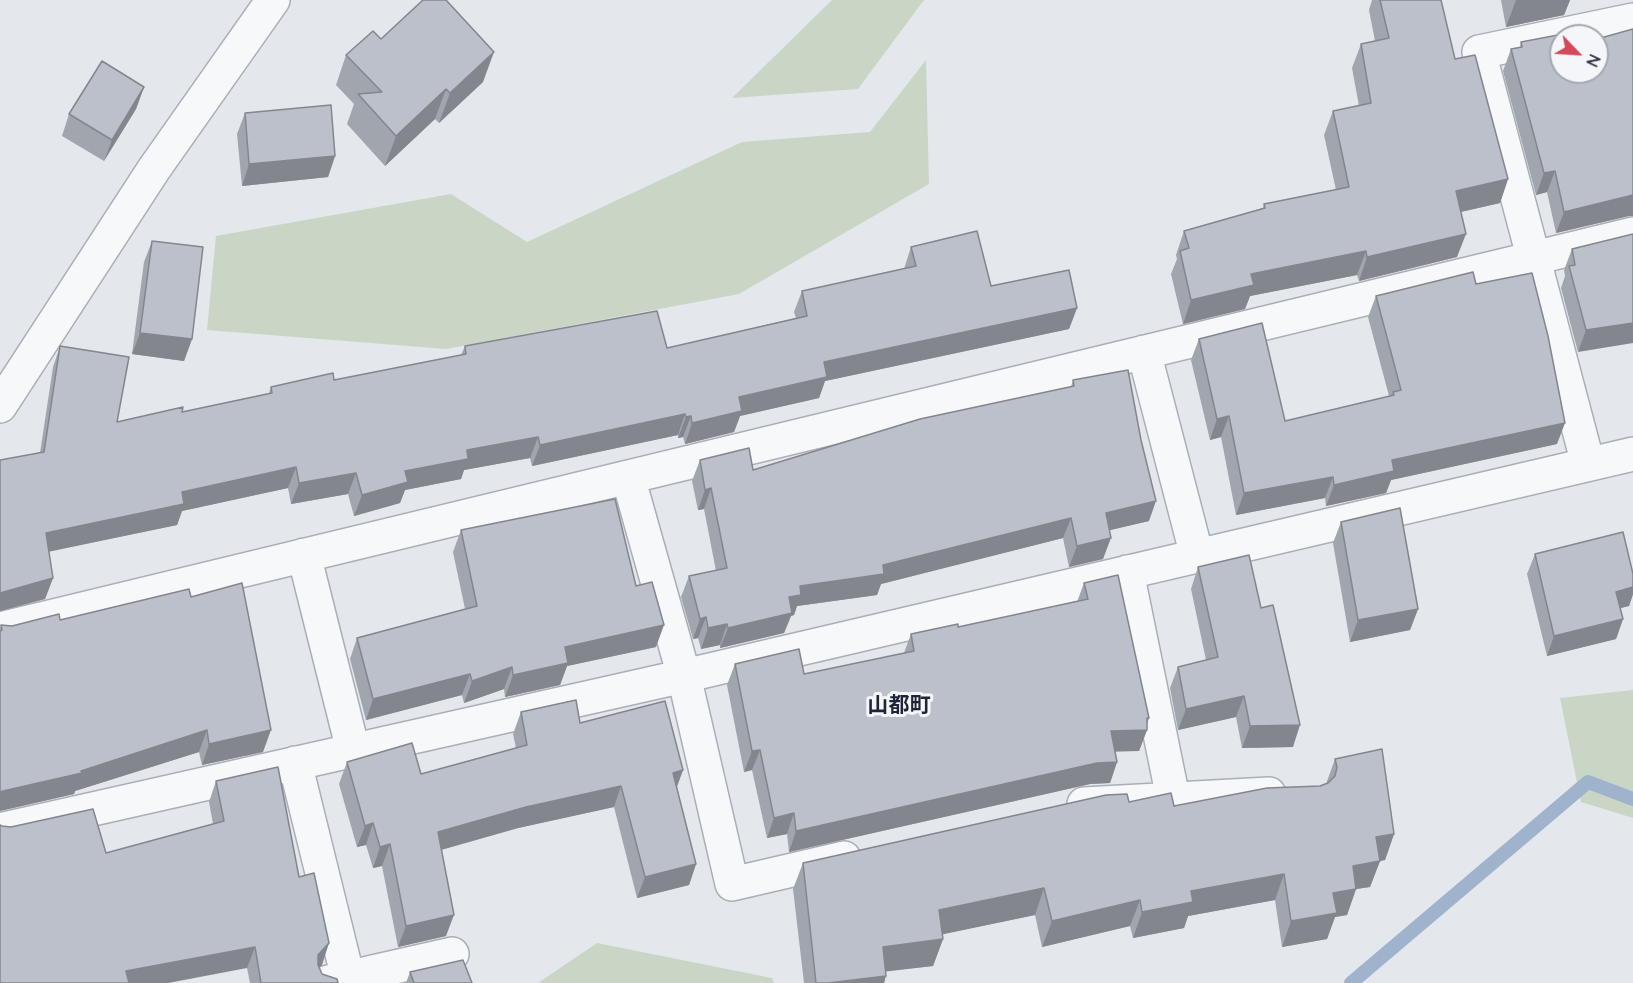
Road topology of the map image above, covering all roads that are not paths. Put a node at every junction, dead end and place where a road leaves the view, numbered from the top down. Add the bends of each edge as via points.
1 (273, 0) edge
2 (1633, 20) edge
3 (1633, 234) edge
4 (1534, 258) junction
5 (1144, 352) junction
6 (0, 406) edge
7 (1633, 454) edge
8 (1588, 464) junction
9 (628, 477) junction
10 (304, 555) junction
11 (1197, 556) junction
12 (1127, 572) junction
13 (0, 629) edge
14 (684, 676) junction
15 (353, 750) junction
16 (295, 763) junction
17 (1298, 793) edge
18 (1173, 798) junction
19 (1059, 810) edge
20 (0, 830) edge
21 (872, 852) edge
22 (452, 954) dead end
23 (337, 980) edge

1 - 6 street via 154,169
2 - 4 street via 1479,52
3 - 4 street
4 - 5 street
4 - 8 street
5 - 9 street
5 - 11 street
7 - 8 street
8 - 11 street
9 - 10 street
9 - 14 street
10 - 13 street
10 - 15 street
11 - 12 street
12 - 14 street
12 - 18 street
14 - 15 street
14 - 21 street via 732,884
15 - 16 street
16 - 20 street
16 - 23 street
17 - 18 street
18 - 19 street via 1094,802
22 - 23 street

